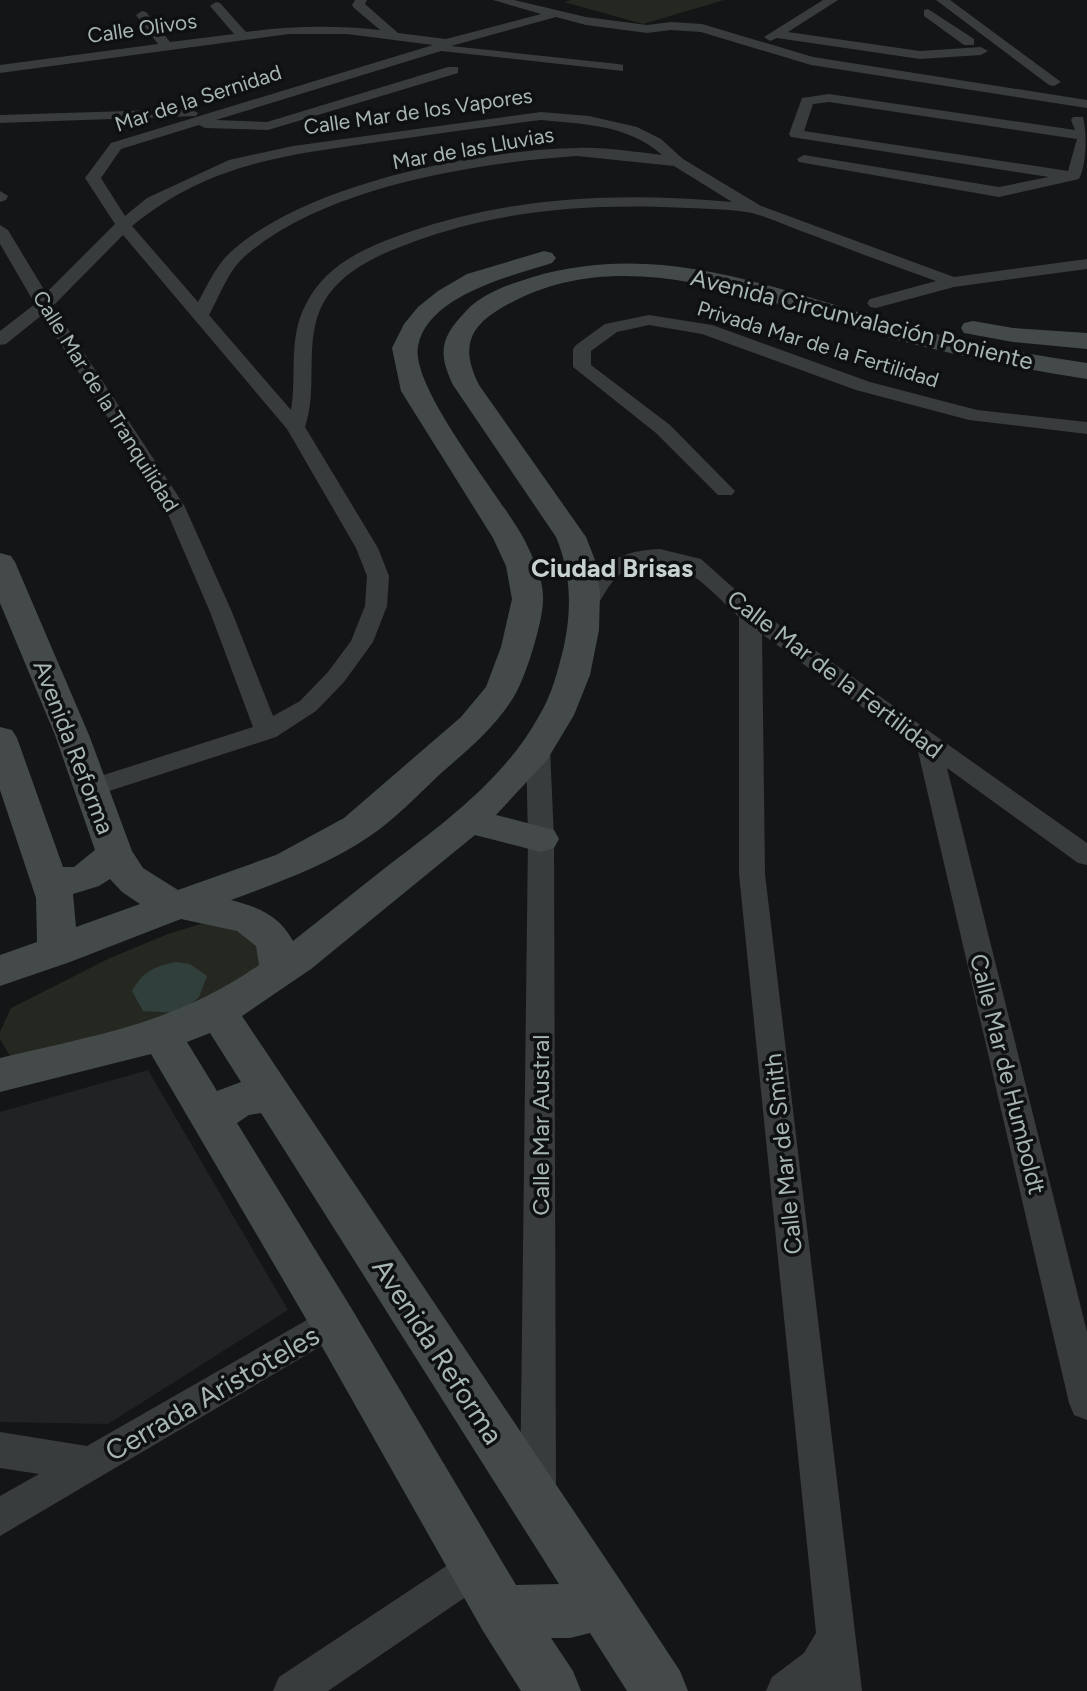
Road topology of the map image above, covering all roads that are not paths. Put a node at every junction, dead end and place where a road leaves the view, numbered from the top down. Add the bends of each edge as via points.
1 (499, 0) edge
2 (832, 0) edge
3 (942, 0) edge
4 (215, 6) dead end
5 (352, 8) edge
6 (928, 13) dead end
7 (554, 14) junction
8 (142, 15) dead end
9 (275, 15) dead end
10 (722, 21) dead end
11 (702, 28) junction
12 (289, 30) junction
13 (775, 34) junction
14 (243, 36) junction
15 (394, 37) junction
16 (166, 46) junction
17 (757, 46) junction
18 (437, 48) junction
19 (618, 68) dead end
20 (0, 69) edge
21 (453, 70) dead end
22 (1054, 82) dead end
23 (1058, 99) junction
24 (1087, 104) edge
25 (222, 112) junction
26 (163, 114) junction
27 (0, 119) edge
28 (188, 123) junction
29 (1085, 136) junction
30 (804, 159) dead end
31 (678, 162) junction
32 (1074, 176) junction
33 (755, 209) junction
34 (123, 225) junction
35 (0, 230) edge
36 (1087, 264) edge
37 (953, 282) junction
38 (876, 303) junction
39 (44, 305) junction
40 (199, 316) junction
41 (0, 340) edge
42 (1087, 341) edge
43 (1087, 371) edge
44 (295, 428) junction
45 (1087, 428) edge
46 (724, 491) dead end
47 (3, 580) edge
48 (586, 606) junction
49 (750, 615) junction
50 (267, 731) junction
51 (0, 738) edge
52 (929, 744) junction
53 (538, 748) junction
54 (91, 788) junction
55 (468, 821) junction
56 (541, 839) junction
57 (114, 850) junction
58 (1087, 856) edge
59 (48, 879) junction
60 (179, 905) junction
61 (55, 952) junction
62 (0, 971) edge
63 (279, 972) junction
64 (217, 1011) junction
65 (160, 1034) junction
66 (0, 1075) edge
67 (270, 1096) junction
68 (212, 1119) junction
69 (333, 1321) junction
70 (1087, 1403) edge
71 (0, 1450) edge
72 (91, 1464) junction
73 (538, 1503) junction
74 (0, 1517) edge
75 (489, 1590) junction
76 (603, 1602) junction
77 (835, 1638) junction
78 (293, 1691) edge
79 (553, 1691) edge
80 (660, 1691) edge
81 (786, 1691) edge
82 (842, 1691) edge

1 - 7 street
2 - 13 street
3 - 22 street
4 - 14 street
5 - 12 street, Calle Olivos
5 - 15 street
6 - 13 street via 983,56 920,55
7 - 11 street via 647,29
7 - 15 street via 446,43
8 - 16 street
9 - 12 street
10 - 11 street
11 - 17 street
12 - 14 street, Calle Olivos
12 - 15 street, Calle Olivos via 347,30
13 - 17 street
14 - 16 street, Calle Olivos
15 - 18 street
16 - 20 street, Calle Olivos
17 - 23 street via 811,61
18 - 19 street
18 - 25 street, Mar de la Sernidad
21 - 28 street via 268,126
23 - 24 street
23 - 29 street via 1075,114
25 - 26 street
25 - 28 street, Mar de la Sernidad
26 - 27 street
26 - 28 street
28 - 34 street, Mar de la Sernidad via 116,146 93,178
29 - 32 street
29 - 32 street via 829,98 807,101 796,134
30 - 32 street via 999,192
31 - 33 street, Calle Mar de los Vapores
31 - 34 street, Calle Mar de los Vapores via 656,142 611,124 562,117 510,119 293,150 234,163 181,184
31 - 40 street, Mar de las Lluvias via 604,153 545,155 442,170 369,189 290,220 254,240 236,255
33 - 37 street, Calle Mar de los Vapores
33 - 44 street via 687,201 560,202 459,220 369,254 339,272 314,302 302,333 302,413
34 - 39 street, Calle Mar de los Vapores
34 - 40 street, Mar de la Sernidad
35 - 39 street, Calle Mar de la Tranquilidad
36 - 37 street
37 - 38 street
38 - 42 main road, Avenida Circunvalación Poniente via 960,326
38 - 60 main road, Avenida Circunvalación Poniente via 729,260 633,250 548,257 511,266 475,279 428,312 405,348 414,391 508,538 521,566 528,599 501,690 473,725 357,827 289,864
39 - 41 street, Calle Mar de los Vapores
39 - 50 street, Calle Mar de la Tranquilidad via 174,505
40 - 44 street, Mar de la Sernidad
43 - 48 main road, Avenida Circunvalación Poniente via 969,350 685,272 626,269 572,274 512,292 469,320 455,351 457,366 571,537 583,562
44 - 50 street via 367,548 378,576 376,606 362,642 336,677 308,706
45 - 46 street, Privada Mar de la Fertilidad via 976,416 863,386 706,329 649,320 611,328 582,349 582,368 663,429
47 - 54 main road, Avenida Reforma
48 - 49 street, Calle Mar de la Fertilidad via 610,571 641,556 660,555 693,564
48 - 53 main road, Avenida Circunvalación Poniente via 580,658 565,705
49 - 52 street, Calle Mar de la Fertilidad
49 - 77 street, Calle Mar de Smith via 752,874
50 - 54 street
51 - 59 main road
52 - 58 street, Calle Mar de la Fertilidad
52 - 70 street, Calle Mar de Humboldt
53 - 55 main road, Avenida Circunvalación Poniente
53 - 56 street, Calle Mar Austral
54 - 57 main road, Avenida Reforma
55 - 56 main road
55 - 63 main road, Avenida Circunvalación Poniente
56 - 73 street, Calle Mar Austral
57 - 59 main road via 95,873 79,880
57 - 60 main road, Avenida Reforma via 129,877
59 - 61 main road via 57,914
60 - 61 main road, Avenida Circunvalación Poniente
60 - 63 main road via 253,922 278,950
61 - 62 main road, Avenida Circunvalación Poniente
63 - 64 main road, Avenida Circunvalación Poniente
64 - 65 main road, Avenida Circunvalación Poniente
64 - 67 main road, Avenida Reforma
65 - 66 main road, Avenida Circunvalación Poniente
65 - 68 main road
67 - 68 main road via 237,1100
67 - 73 main road, Avenida Reforma
68 - 69 main road
69 - 72 street, Cerrada Aristoteles
69 - 75 main road
71 - 72 street, Cerrada Aristoteles
72 - 74 street, Cerrada Aristoteles
73 - 76 main road, Avenida Reforma
75 - 76 main road via 570,1611
75 - 78 street
75 - 79 main road
76 - 80 main road, Avenida Reforma
77 - 81 street via 818,1667
77 - 82 street, Calle Mar de Smith

